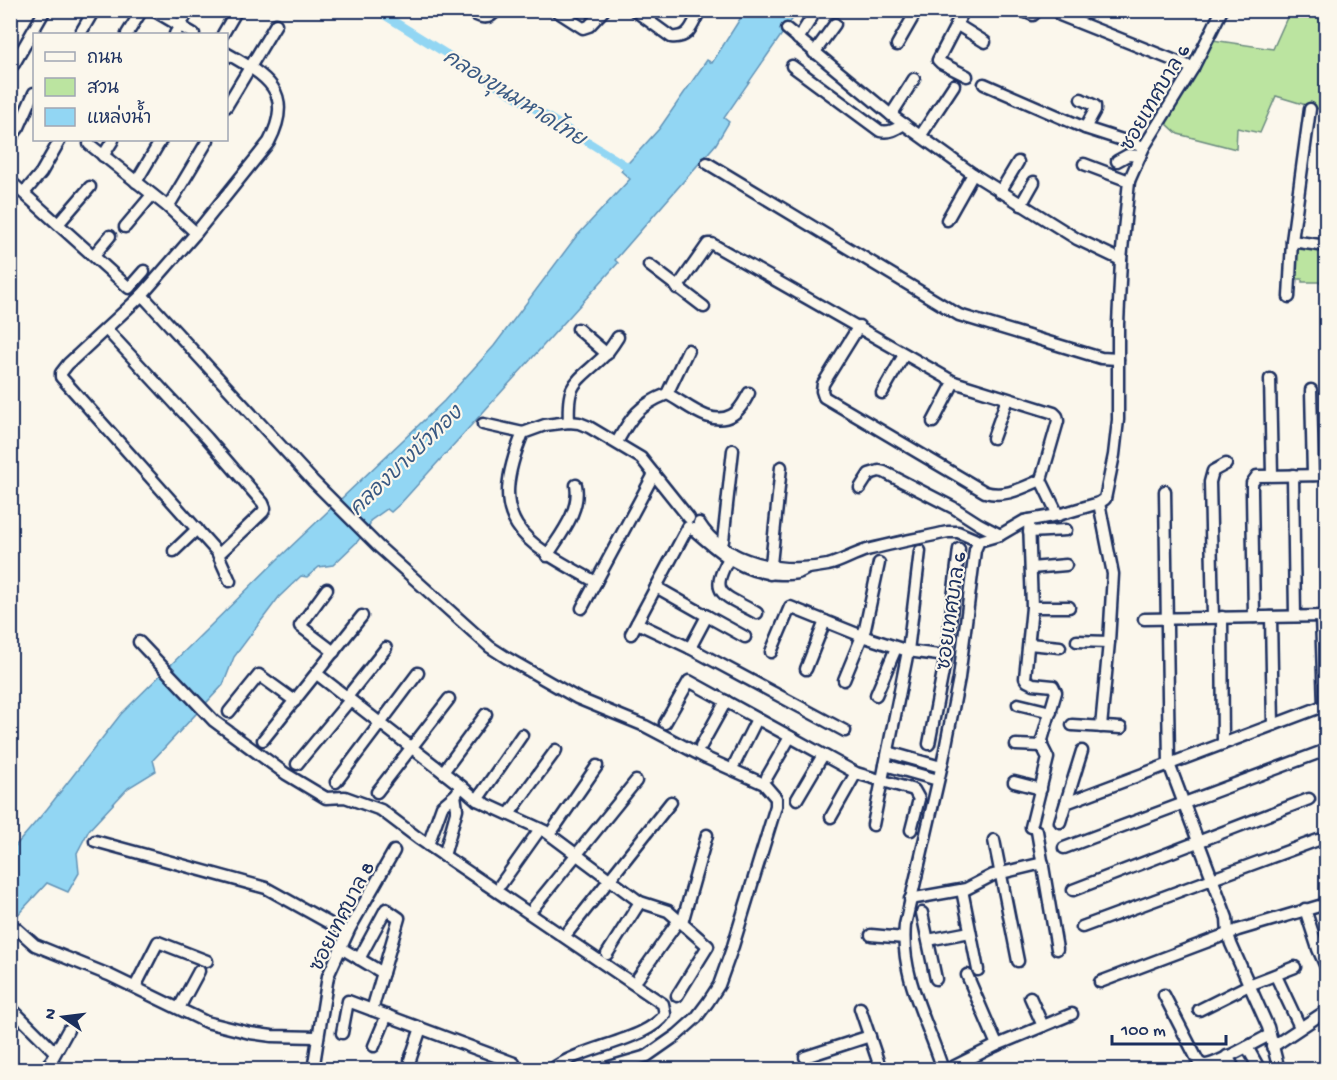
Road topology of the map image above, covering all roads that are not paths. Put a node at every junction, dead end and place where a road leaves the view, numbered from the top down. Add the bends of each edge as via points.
1 (45, 10) edge
2 (94, 10) edge
3 (142, 10) edge
4 (153, 10) edge
5 (189, 10) edge
6 (237, 10) edge
7 (468, 10) edge
8 (496, 10) edge
9 (555, 10) edge
10 (604, 10) edge
11 (634, 10) edge
12 (700, 10) edge
13 (917, 10) edge
14 (1021, 10) edge
15 (1038, 10) edge
16 (1219, 12) edge
17 (958, 15) edge
18 (1060, 15) dead end
19 (812, 17) dead end
20 (276, 24) dead end
21 (835, 24) dead end
22 (787, 29) dead end
23 (177, 30) edge
24 (81, 33) edge
25 (128, 33) edge
26 (224, 33) edge
27 (798, 39) junction
28 (985, 42) dead end
29 (897, 45) dead end
30 (814, 53) junction
31 (228, 54) edge
32 (14, 64) dead end
33 (792, 66) dead end
34 (250, 67) junction
35 (1193, 68) junction
36 (967, 76) dead end
37 (914, 79) dead end
38 (984, 84) dead end
39 (954, 85) dead end
40 (33, 95) edge
41 (1081, 99) dead end
42 (228, 105) edge
43 (1310, 109) dead end
44 (891, 115) junction
45 (904, 124) junction
46 (1085, 128) junction
47 (921, 135) junction
48 (10, 139) edge
49 (59, 141) edge
50 (111, 141) edge
51 (160, 141) edge
52 (207, 141) edge
53 (88, 144) dead end
54 (1142, 151) junction
55 (103, 156) junction
56 (1117, 161) dead end
57 (1018, 162) dead end
58 (707, 164) dead end
59 (1084, 164) dead end
60 (973, 174) junction
61 (10, 181) edge
62 (1129, 181) junction
63 (136, 182) junction
64 (1034, 182) dead end
65 (90, 187) dead end
66 (1000, 192) junction
67 (24, 193) junction
68 (152, 195) junction
69 (1021, 205) junction
70 (168, 207) junction
71 (947, 220) dead end
72 (59, 223) junction
73 (125, 227) dead end
74 (196, 233) junction
75 (110, 237) dead end
76 (1293, 241) junction
77 (1326, 246) edge
78 (94, 255) junction
79 (1121, 260) junction
80 (649, 265) dead end
81 (144, 271) dead end
82 (677, 288) junction
83 (142, 295) junction
84 (1289, 297) dead end
85 (704, 308) dead end
86 (859, 327) junction
87 (106, 329) junction
88 (578, 329) dead end
89 (618, 337) dead end
90 (688, 350) dead end
91 (606, 354) junction
92 (904, 355) junction
93 (1118, 359) junction
94 (1270, 379) dead end
95 (954, 382) junction
96 (1311, 390) dead end
97 (750, 393) dead end
98 (882, 393) dead end
99 (667, 394) junction
100 (1008, 399) junction
101 (570, 422) junction
102 (933, 422) dead end
103 (483, 424) dead end
104 (523, 433) junction
105 (993, 438) dead end
106 (617, 442) junction
107 (733, 450) dead end
108 (1226, 464) dead end
109 (781, 467) dead end
110 (654, 474) junction
111 (1272, 475) junction
112 (1293, 475) junction
113 (1313, 475) junction
114 (1326, 475) edge
115 (1041, 480) junction
116 (576, 485) dead end
117 (860, 488) dead end
118 (1165, 491) dead end
119 (1099, 503) junction
120 (1058, 515) junction
121 (692, 524) junction
122 (979, 524) junction
123 (1029, 526) junction
124 (197, 529) junction
125 (1066, 530) dead end
126 (1000, 535) junction
127 (975, 539) junction
128 (719, 548) junction
129 (959, 549) dead end
130 (174, 551) dead end
131 (920, 551) dead end
132 (219, 554) junction
133 (547, 556) junction
134 (730, 556) junction
135 (879, 563) dead end
136 (1066, 565) dead end
137 (1031, 568) junction
138 (771, 571) junction
139 (230, 580) dead end
140 (596, 582) junction
141 (656, 587) junction
142 (327, 589) dead end
143 (1032, 607) junction
144 (1069, 607) dead end
145 (582, 609) dead end
146 (757, 614) dead end
147 (362, 616) dead end
148 (707, 616) junction
149 (1272, 616) junction
150 (1295, 616) junction
151 (1324, 616) edge
152 (1217, 617) junction
153 (1254, 617) junction
154 (1167, 618) junction
155 (1144, 619) dead end
156 (825, 621) junction
157 (637, 623) junction
158 (631, 634) dead end
159 (862, 636) junction
160 (745, 637) dead end
161 (1077, 641) dead end
162 (139, 642) dead end
163 (1109, 642) junction
164 (1029, 644) junction
165 (1060, 647) dead end
166 (386, 648) dead end
167 (690, 648) junction
168 (896, 648) junction
169 (908, 651) junction
170 (334, 652) junction
171 (771, 652) dead end
172 (946, 656) junction
173 (806, 669) dead end
174 (418, 673) dead end
175 (317, 674) junction
176 (844, 680) dead end
177 (876, 695) dead end
178 (348, 699) junction
179 (449, 699) dead end
180 (295, 701) junction
181 (726, 701) junction
182 (1018, 704) dead end
183 (1325, 706) edge
184 (229, 712) dead end
185 (1051, 712) junction
186 (486, 714) dead end
187 (757, 719) junction
188 (380, 723) junction
189 (665, 723) dead end
190 (1072, 725) dead end
191 (1273, 725) junction
192 (1101, 727) junction
193 (1121, 728) dead end
194 (845, 731) dead end
195 (522, 735) dead end
196 (790, 737) junction
197 (263, 740) dead end
198 (929, 744) dead end
199 (1223, 744) junction
200 (1016, 745) dead end
201 (701, 746) dead end
202 (1042, 746) junction
203 (412, 748) junction
204 (556, 750) dead end
205 (1326, 750) edge
206 (1082, 751) dead end
207 (888, 752) junction
208 (823, 755) junction
209 (735, 763) dead end
210 (297, 764) dead end
211 (1168, 764) junction
212 (597, 765) dead end
213 (885, 765) junction
214 (941, 767) junction
215 (443, 772) junction
216 (856, 773) junction
217 (767, 777) dead end
218 (882, 780) junction
219 (938, 780) junction
220 (636, 781) dead end
221 (336, 782) dead end
222 (1014, 782) dead end
223 (1041, 789) junction
224 (458, 791) junction
225 (377, 792) dead end
226 (797, 799) dead end
227 (1309, 799) dead end
228 (477, 800) junction
229 (671, 801) dead end
230 (1066, 803) junction
231 (1183, 803) junction
232 (509, 814) junction
233 (831, 817) dead end
234 (1060, 822) dead end
235 (873, 825) dead end
236 (911, 830) dead end
237 (545, 831) junction
238 (707, 835) dead end
239 (994, 840) dead end
240 (1318, 840) dead end
241 (95, 841) dead end
242 (1198, 841) junction
243 (428, 845) junction
244 (1065, 848) dead end
245 (394, 851) dead end
246 (578, 855) junction
247 (444, 856) junction
248 (1042, 863) junction
249 (1001, 872) junction
250 (1212, 879) junction
251 (610, 880) junction
252 (501, 884) dead end
253 (962, 890) junction
254 (1073, 890) dead end
255 (910, 899) junction
256 (640, 902) junction
257 (1326, 904) edge
258 (534, 907) dead end
259 (1305, 909) junction
260 (922, 913) dead end
261 (681, 922) junction
262 (1082, 927) dead end
263 (16, 928) dead end
264 (568, 932) dead end
265 (970, 932) junction
266 (347, 933) junction
267 (1228, 934) junction
268 (871, 935) dead end
269 (904, 938) junction
270 (928, 940) junction
271 (341, 948) junction
272 (1057, 949) dead end
273 (607, 954) dead end
274 (359, 959) junction
275 (207, 961) dead end
276 (1018, 961) dead end
277 (1295, 967) dead end
278 (1326, 967) edge
279 (978, 970) dead end
280 (199, 971) dead end
281 (383, 973) junction
282 (967, 975) dead end
283 (1276, 976) junction
284 (638, 978) dead end
285 (936, 979) dead end
286 (1100, 982) dead end
287 (1249, 985) junction
288 (135, 987) junction
289 (1164, 995) dead end
290 (677, 996) dead end
291 (1030, 997) dead end
292 (10, 1007) edge
293 (179, 1008) junction
294 (860, 1008) dead end
295 (372, 1010) junction
296 (1198, 1010) dead end
297 (1326, 1011) edge
298 (1072, 1014) dead end
299 (387, 1015) junction
300 (1043, 1026) junction
301 (1300, 1027) junction
302 (421, 1028) junction
303 (68, 1030) dead end
304 (342, 1033) dead end
305 (1270, 1035) junction
306 (870, 1036) junction
307 (316, 1037) junction
308 (997, 1045) junction
309 (374, 1046) dead end
310 (1248, 1047) junction
311 (1272, 1047) junction
312 (55, 1052) junction
313 (1227, 1056) junction
314 (805, 1057) dead end
315 (410, 1060) dead end
316 (47, 1066) edge
317 (64, 1070) edge
318 (313, 1070) edge
319 (512, 1070) edge
320 (551, 1070) edge
321 (599, 1070) edge
322 (881, 1070) edge
323 (945, 1070) edge
324 (1235, 1070) edge
325 (1260, 1070) edge
326 (1279, 1070) edge

1 - 32 street
2 - 24 street
3 - 25 street
4 - 23 street
5 - 23 street
6 - 26 street
7 - 8 street via 484,18
9 - 10 street via 589,27
11 - 12 street via 678,38 687,34
13 - 29 street
14 - 15 street via 1033,15
16 - 35 street, ซอยเทศบาล 6
17 - 28 street
17 - 36 street via 938,60
18 - 35 street
19 - 27 street
20 - 34 street
21 - 30 street
22 - 27 street
27 - 30 street
30 - 44 street
31 - 34 street
33 - 45 street via 880,131 893,131
34 - 42 street
34 - 74 street via 265,76 277,94 278,125 269,142
35 - 54 street, ซอยเทศบาล 6
37 - 44 street
38 - 46 street
39 - 47 street
40 - 48 street
41 - 46 street via 1095,106
43 - 76 street
44 - 45 street
45 - 47 street
46 - 54 street
47 - 60 street
49 - 67 street
50 - 55 street
51 - 63 street
52 - 70 street
53 - 55 street
54 - 56 street
54 - 62 street, ซอยเทศบาล 6
55 - 63 street
57 - 66 street
58 - 93 street via 959,315 1101,358
59 - 62 street
60 - 66 street
60 - 71 street
61 - 67 street
62 - 79 street, ซอยเทศบาล 6
63 - 68 street
64 - 69 street
65 - 72 street
66 - 69 street
67 - 72 street
68 - 70 street
68 - 73 street
69 - 79 street
70 - 74 street
72 - 78 street
74 - 83 street
75 - 78 street
76 - 77 street
76 - 84 street
78 - 81 street via 129,288
79 - 93 street, ซอยเทศบาล 6
80 - 82 street
82 - 85 street
82 - 86 street via 710,243
83 - 87 street
83 - 321 street via 379,548 490,647 577,698 764,784 776,798 733,946 719,985 708,1002 677,1035 647,1056
86 - 92 street
86 - 115 street via 827,377 824,397 985,492 1004,494
87 - 124 street via 63,369 61,377
87 - 132 street via 263,503 263,512
88 - 91 street
89 - 91 street
90 - 99 street
91 - 101 street via 573,386 568,403
92 - 95 street
92 - 98 street
93 - 119 street, ซอยเทศบาล 6 via 1114,455 1105,499
94 - 111 street
95 - 100 street
95 - 102 street
96 - 113 street
97 - 99 street via 731,416 718,418 698,413
99 - 106 street via 638,410
100 - 105 street
100 - 115 street via 1057,416
101 - 104 street
101 - 106 street
103 - 104 street
104 - 133 street via 511,466 509,505 522,535
106 - 110 street via 641,458
107 - 128 street
108 - 152 street via 1213,471 1210,482
109 - 138 street
110 - 121 street
110 - 140 street
111 - 112 street
111 - 153 street via 1257,476 1252,483
112 - 113 street
112 - 150 street
113 - 114 street
115 - 120 street
116 - 133 street via 574,510
117 - 122 street via 869,474 884,472
118 - 154 street
119 - 120 street, ซอยเทศบาล 6
119 - 163 street via 1113,574
120 - 123 street, ซอยเทศบาล 6
121 - 128 street
121 - 141 street
122 - 126 street
122 - 127 street
123 - 125 street
123 - 126 street, ซอยเทศบาล 6
123 - 137 street
124 - 130 street
124 - 132 street
126 - 127 street, ซอยเทศบาล 6
127 - 138 street via 948,532 867,550 797,574
127 - 214 street, ซอยเทศบาล 6 via 959,678
128 - 134 street
129 - 172 street
131 - 169 street
132 - 139 street
133 - 140 street
134 - 138 street via 749,569
134 - 146 street via 720,577 720,590
135 - 159 street
136 - 137 street
137 - 143 street
140 - 145 street
141 - 148 street
141 - 157 street
142 - 170 street via 300,626
143 - 144 street
143 - 164 street
147 - 170 street
148 - 160 street
148 - 167 street
149 - 150 street
149 - 153 street
149 - 191 street
150 - 151 street
151 - 183 street
152 - 153 street
152 - 154 street
152 - 199 street
154 - 155 street
154 - 211 street
156 - 159 street
156 - 171 street via 790,607
156 - 173 street
157 - 158 street
157 - 167 street
159 - 168 street
159 - 176 street
161 - 163 street
162 - 243 street via 214,721 286,774 326,798 345,798 381,810
163 - 192 street
164 - 165 street
164 - 185 street via 1025,678 1033,684 1055,688
166 - 178 street
167 - 194 street
168 - 169 street
168 - 177 street
169 - 172 street
169 - 207 street
170 - 175 street
172 - 198 street
174 - 188 street
175 - 178 street
175 - 180 street
178 - 188 street
178 - 210 street
179 - 203 street
180 - 184 street via 259,675
180 - 197 street
181 - 187 street
181 - 189 street via 689,681
181 - 201 street
182 - 185 street
183 - 191 street
185 - 202 street
186 - 215 street
187 - 196 street
187 - 209 street
188 - 203 street
188 - 221 street
190 - 192 street
191 - 199 street
192 - 193 street
195 - 228 street
196 - 208 street
196 - 217 street
199 - 211 street
200 - 202 street
202 - 223 street via 1047,758
203 - 215 street
203 - 225 street
204 - 232 street
205 - 231 street
206 - 230 street
207 - 213 street
207 - 214 street
208 - 216 street
208 - 226 street
211 - 230 street
211 - 231 street
212 - 237 street
213 - 218 street
213 - 219 street
214 - 219 street, ซอยเทศบาล 6
215 - 224 street
216 - 218 street
216 - 233 street
218 - 235 street
218 - 236 street via 917,793
219 - 255 street, ซอยเทศบาล 6
220 - 246 street
222 - 223 street
223 - 248 street via 1034,829
224 - 228 street
224 - 243 street via 442,806
224 - 247 street
227 - 242 street
228 - 232 street
229 - 251 street
230 - 234 street
231 - 242 street
231 - 244 street
232 - 237 street
237 - 246 street
237 - 252 street
238 - 261 street
239 - 249 street
240 - 250 street
241 - 266 street via 266,888
242 - 250 street
242 - 254 street
243 - 247 street
245 - 266 street, ซอยเทศบาล 8
246 - 251 street
246 - 258 street
247 - 320 street via 663,1004 665,1014 659,1023 568,1058
248 - 249 street
248 - 272 street
249 - 253 street
249 - 276 street
250 - 262 street
250 - 267 street via 1227,918
251 - 256 street
251 - 264 street
253 - 255 street
253 - 265 street
255 - 269 street, ซอยเทศบาล 6
256 - 261 street via 668,911
256 - 273 street
257 - 259 street
259 - 267 street
259 - 278 street
260 - 270 street
261 - 284 street
261 - 290 street via 708,946
263 - 288 street via 35,945
265 - 270 street
265 - 279 street
266 - 271 street, ซอยเทศบาล 8
267 - 286 street
267 - 287 street
268 - 269 street
269 - 323 street, ซอยเทศบาล 6 via 914,991
270 - 285 street
271 - 274 street
271 - 307 street, ซอยเทศบาล 8 via 325,986
274 - 281 street
274 - 281 street via 386,909 399,918
275 - 288 street via 158,942
277 - 283 street
280 - 293 street
281 - 295 street
282 - 308 street
283 - 287 street
283 - 301 street
287 - 296 street
287 - 305 street
288 - 293 street
289 - 313 street via 1198,1061 1205,1065
291 - 300 street
292 - 312 street
293 - 307 street via 223,1028 272,1036
294 - 306 street
295 - 299 street
295 - 304 street via 348,1001
297 - 301 street
298 - 300 street
299 - 302 street
299 - 309 street
300 - 308 street
301 - 311 street
302 - 315 street
302 - 319 street via 514,1063
303 - 312 street
305 - 310 street
305 - 311 street
306 - 314 street
306 - 322 street
307 - 318 street, ซอยเทศบาล 8
308 - 323 street
310 - 313 street
310 - 325 street
311 - 326 street
312 - 316 street
313 - 324 street
316 - 317 street

